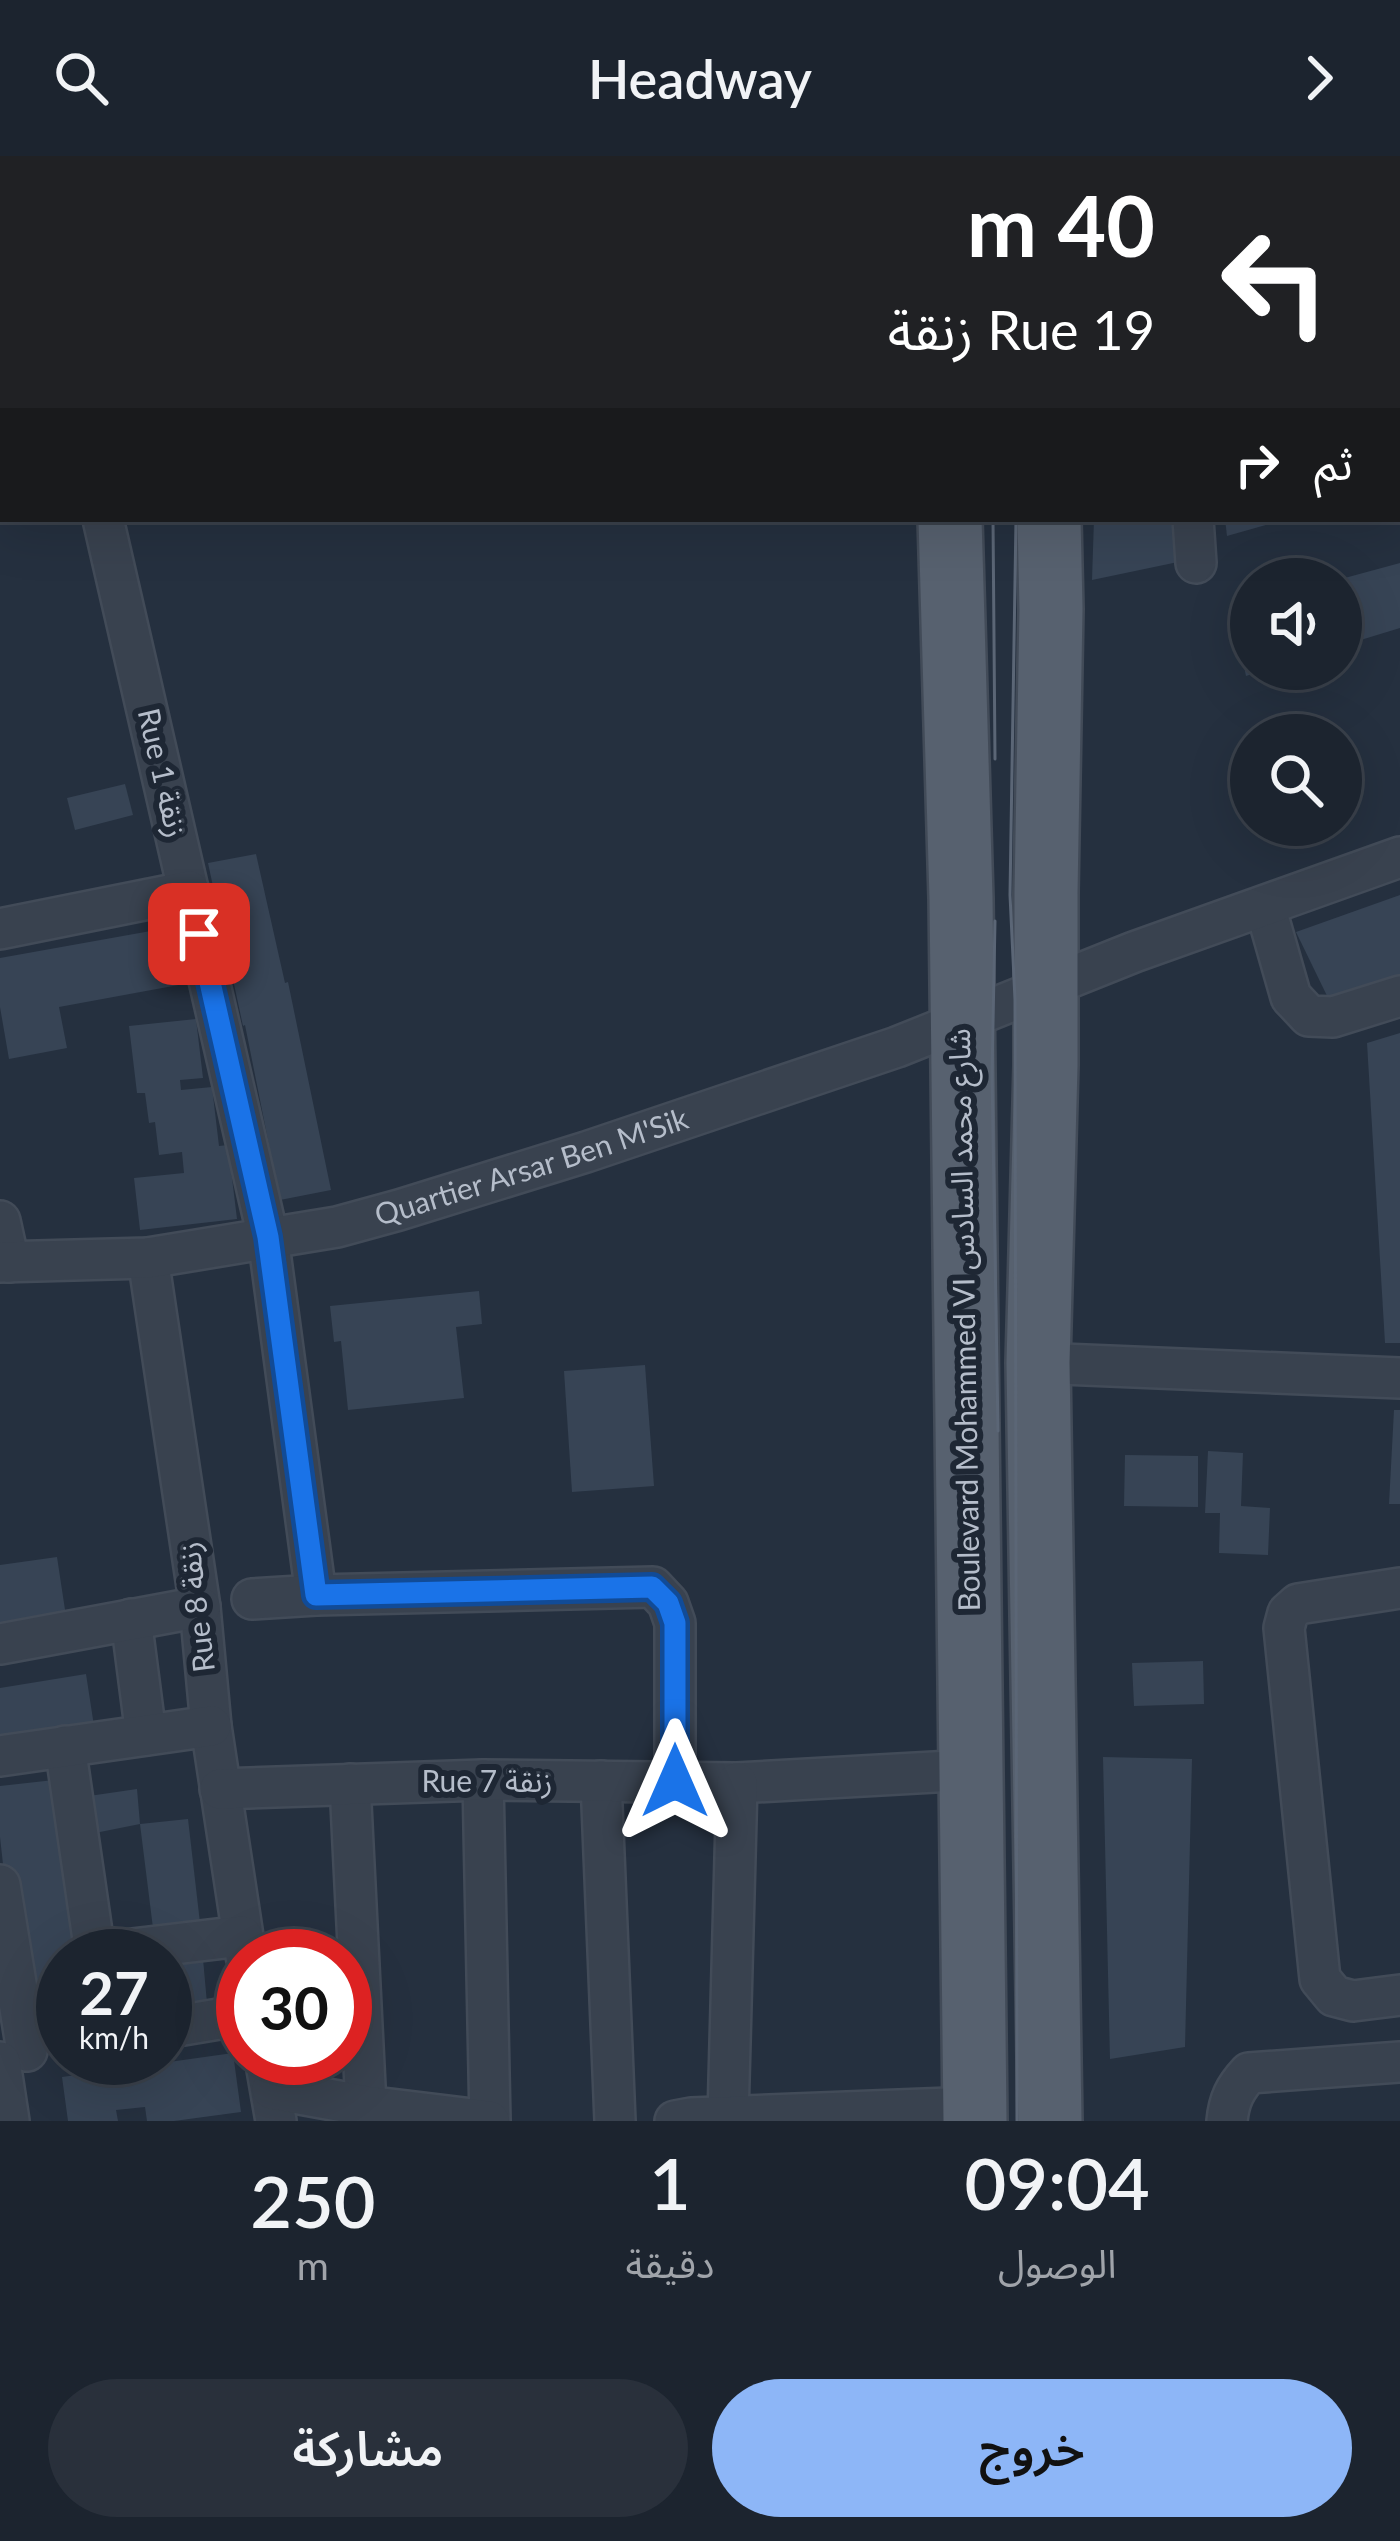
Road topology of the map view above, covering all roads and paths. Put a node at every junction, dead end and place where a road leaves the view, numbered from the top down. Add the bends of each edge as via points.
1 (104, 522) edge
2 (950, 522) edge
3 (1049, 522) edge
4 (1193, 522) edge
5 (1196, 562) dead end
6 (1400, 857) edge
7 (189, 891) junction
8 (1265, 906) junction
9 (0, 929) edge
10 (1046, 988) junction
11 (1400, 996) edge
12 (961, 1021) junction
13 (0, 1221) edge
14 (268, 1237) junction
15 (148, 1258) junction
16 (4, 1262) edge
17 (1038, 1363) junction
18 (1400, 1378) edge
19 (1400, 1588) edge
20 (316, 1595) junction
21 (252, 1599) dead end
22 (200, 1606) junction
23 (131, 1619) junction
24 (0, 1644) edge
25 (211, 1726) junction
26 (146, 1735) junction
27 (65, 1747) junction
28 (0, 1756) edge
29 (970, 1770) junction
30 (483, 1780) junction
31 (601, 1781) junction
32 (675, 1781) junction
33 (737, 1783) junction
34 (350, 1784) junction
35 (220, 1789) junction
36 (0, 1885) edge
37 (241, 1929) edge
38 (4, 1945) edge
39 (216, 1947) edge
40 (1400, 1995) edge
41 (22, 2053) edge
42 (1400, 2062) edge
43 (271, 2089) edge
44 (366, 2106) junction
45 (976, 2114) edge
46 (728, 2116) junction
47 (678, 2120) edge
48 (9, 2121) edge
49 (490, 2121) edge
50 (615, 2121) edge
51 (1050, 2121) edge
52 (1227, 2121) edge

1 - 7 street, Rue 1 زنقة
2 - 12 main road, Boulevard Mohammed VI شارع محمد السادس
3 - 10 main road
4 - 5 street
6 - 8 street, Quartier Arsar Ben M'Sik
7 - 9 street
7 - 14 street, Rue 1 زنقة
8 - 10 street, Quartier Arsar Ben M'Sik
8 - 11 street via 1291,997 1309,1016 1333,1017
10 - 12 street, Quartier Arsar Ben M'Sik
10 - 17 main road
12 - 14 street, Quartier Arsar Ben M'Sik via 566,1159 357,1222
12 - 29 main road, Boulevard Mohammed VI شارع محمد السادس
13 - 16 street
14 - 15 street, Quartier Arsar Ben M'Sik
14 - 20 street, Rue 1 زنقة
15 - 16 street, Quartier Arsar Ben M'Sik
15 - 22 street, Rue 8 زنقة
17 - 18 street
17 - 51 main road
19 - 40 street via 1298,1604 1284,1628 1320,1978 1334,1996 1353,2001
20 - 21 street
20 - 32 street via 652,1587 675,1623
22 - 23 street
22 - 25 street, Rue 8 زنقة
23 - 24 street
23 - 26 street
25 - 26 street
25 - 35 street, Rue 8 زنقة
26 - 27 street
27 - 28 street
27 - 39 street via 93,1939 115,1951
29 - 33 street, Rue 7 زنقة
29 - 45 main road, Boulevard Mohammed VI شارع محمد السادس
30 - 31 street, Rue 7 زنقة
30 - 34 street, Rue 7 زنقة
30 - 49 street
31 - 32 street, Rue 7 زنقة
31 - 50 street
32 - 33 street, Rue 7 زنقة
33 - 46 street
34 - 35 street, Rue 7 زنقة
34 - 44 street
35 - 37 street, Rue 8 زنقة
36 - 38 street
38 - 41 street
41 - 48 street
42 - 52 street via 1250,2073 1228,2104
43 - 44 street
44 - 49 street
45 - 46 street
46 - 47 street

